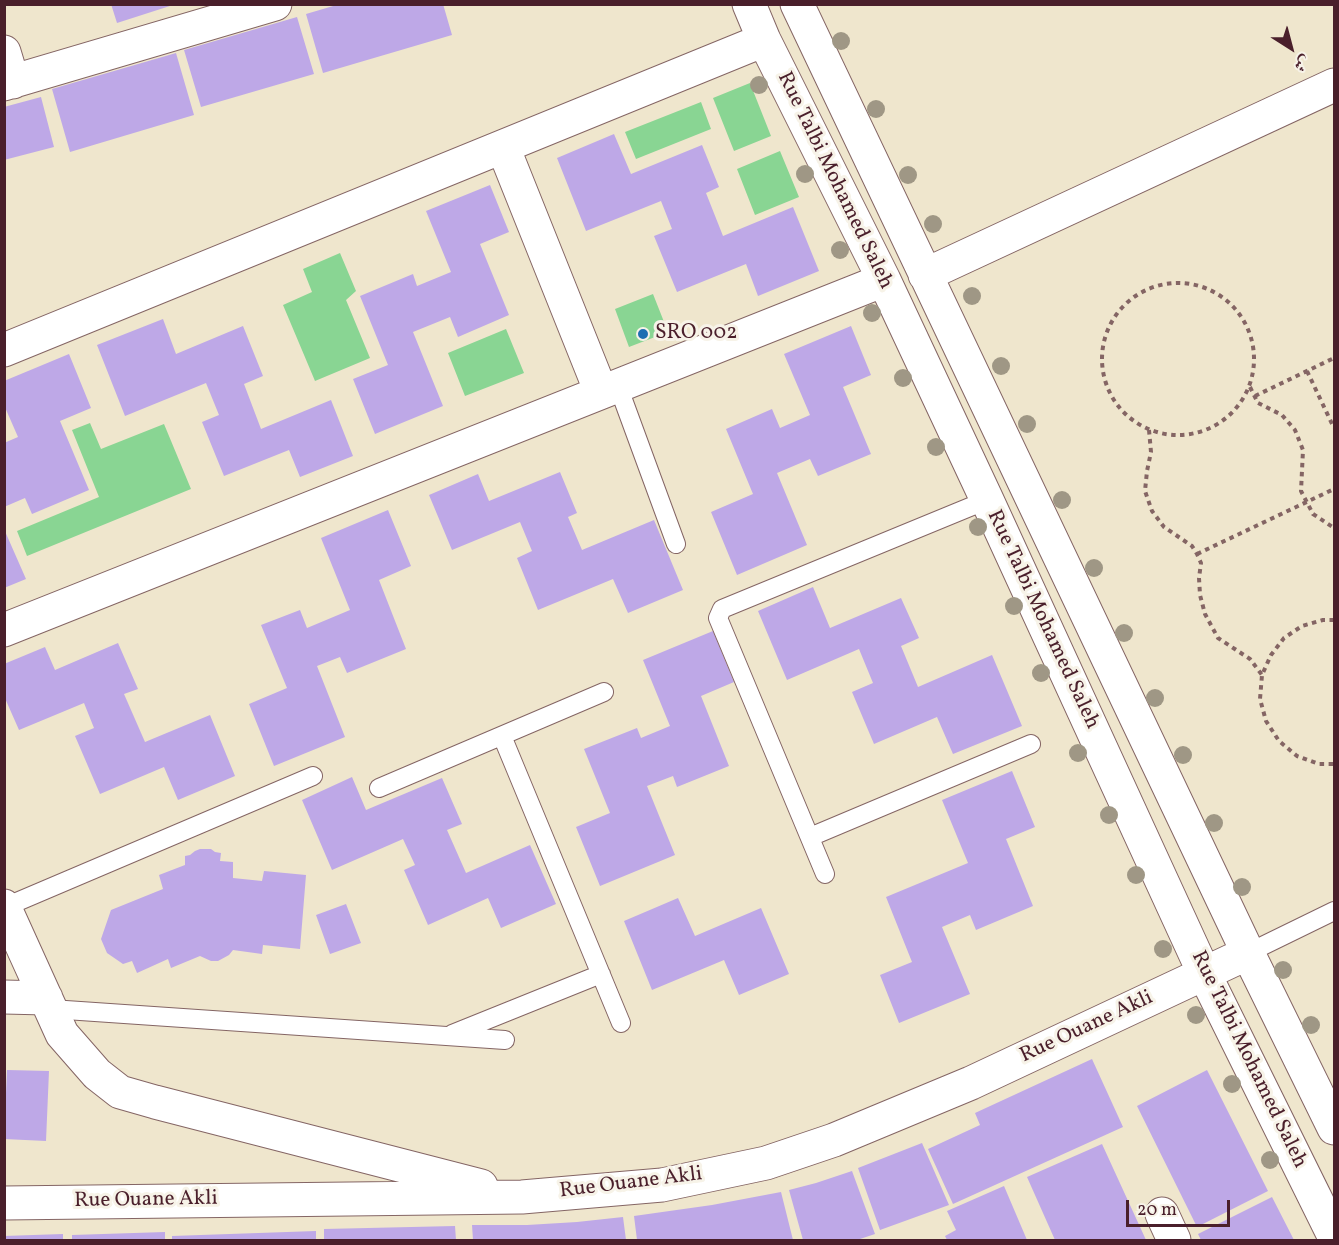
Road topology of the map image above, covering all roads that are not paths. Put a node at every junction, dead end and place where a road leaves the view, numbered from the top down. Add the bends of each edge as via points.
1 (275, 4) edge
2 (749, 4) edge
3 (797, 4) edge
4 (764, 40) junction
5 (7, 73) edge
6 (1335, 85) edge
7 (503, 147) junction
8 (925, 274) junction
9 (884, 280) junction
10 (4, 350) edge
11 (610, 389) junction
12 (987, 500) junction
13 (676, 544) dead end
14 (4, 630) edge
15 (604, 692) dead end
16 (502, 736) junction
17 (1030, 744) dead end
18 (313, 776) dead end
19 (379, 788) dead end
20 (810, 837) junction
21 (825, 873) dead end
22 (5, 907) edge
23 (1335, 912) edge
24 (1248, 952) junction
25 (1204, 973) junction
26 (601, 974) junction
27 (4, 997) edge
28 (48, 1004) junction
29 (621, 1023) dead end
30 (448, 1036) junction
31 (505, 1040) dead end
32 (1335, 1128) edge
33 (522, 1197) junction
34 (4, 1203) edge
35 (1335, 1236) edge

1 - 5 street
2 - 4 street, Rue Talbi Mohamed Saleh
3 - 8 street, Rue Talbi Mohamed Saleh
4 - 7 street
4 - 9 street, Rue Talbi Mohamed Saleh
6 - 8 street
7 - 10 street
7 - 11 street
8 - 24 street, Rue Talbi Mohamed Saleh
9 - 11 street
9 - 12 street, Rue Talbi Mohamed Saleh
11 - 13 lane
11 - 14 street
12 - 20 lane via 722,609 718,618
12 - 25 street, Rue Talbi Mohamed Saleh
15 - 16 lane
16 - 19 lane
16 - 26 lane
17 - 20 lane
18 - 22 lane
20 - 21 lane
22 - 28 street
23 - 24 lane
24 - 25 street, Rue Ouane Akli
24 - 32 street, Rue Talbi Mohamed Saleh
25 - 33 street, Rue Ouane Akli via 971,1083 834,1140 766,1163 662,1185
25 - 35 street, Rue Talbi Mohamed Saleh
26 - 29 lane
26 - 30 lane
27 - 28 street
28 - 30 lane
28 - 33 street via 62,1034 97,1074 120,1092
30 - 31 lane
33 - 34 street, Rue Ouane Akli

